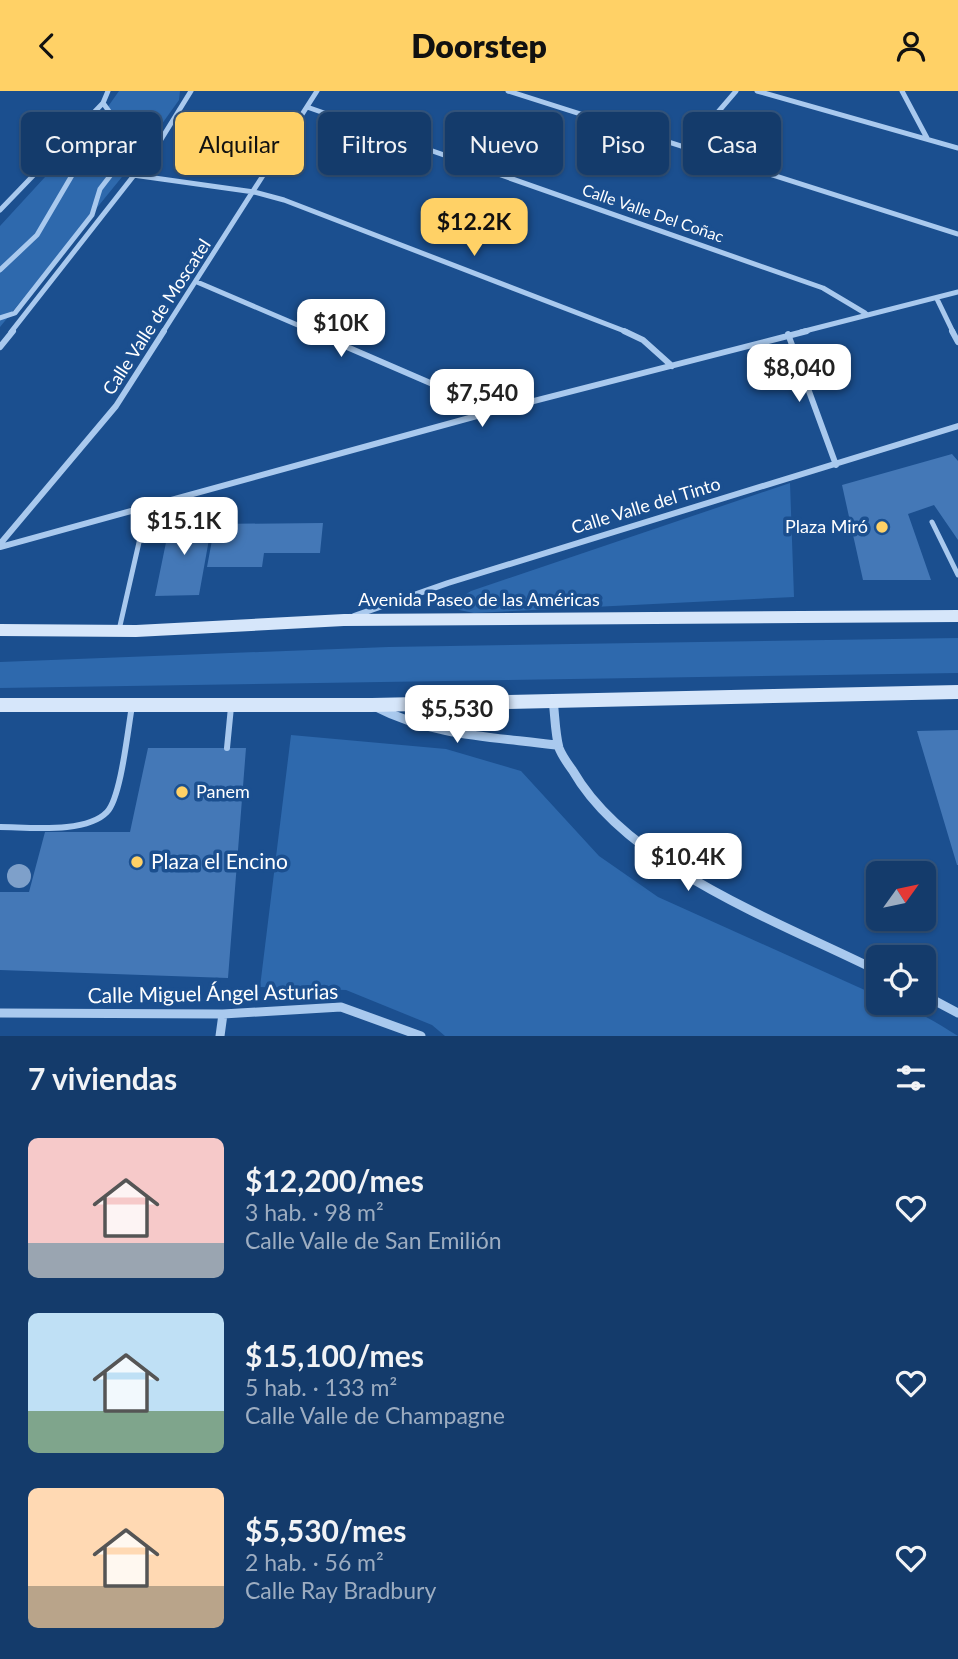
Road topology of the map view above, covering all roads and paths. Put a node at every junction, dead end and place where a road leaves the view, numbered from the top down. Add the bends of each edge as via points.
1 (108, 91) edge
2 (191, 91) edge
3 (317, 91) edge
4 (508, 91) edge
5 (736, 91) edge
6 (757, 91) edge
7 (902, 91) edge
8 (103, 103) junction
9 (307, 107) junction
10 (112, 112) edge
11 (718, 112) edge
12 (161, 137) edge
13 (927, 138) junction
14 (683, 145) edge
15 (958, 148) edge
16 (72, 175) edge
17 (110, 175) edge
18 (133, 175) joint
19 (775, 175) edge
20 (254, 192) junction
21 (0, 210) edge
22 (958, 234) edge
23 (0, 270) edge
24 (197, 282) junction
25 (958, 292) edge
26 (937, 299) junction
27 (865, 313) junction
28 (0, 318) edge
29 (788, 334) junction
30 (958, 342) edge
31 (0, 347) edge
32 (672, 366) junction
33 (495, 411) junction
34 (958, 426) edge
35 (836, 464) junction
36 (932, 522) dead end
37 (140, 538) dead end
38 (0, 546) edge
39 (958, 575) edge
40 (958, 616) edge
41 (344, 620) junction
42 (0, 630) edge
43 (119, 631) junction
44 (958, 692) edge
45 (553, 700) junction
46 (132, 703) junction
47 (232, 704) junction
48 (0, 705) edge
49 (372, 705) junction
50 (556, 745) junction
51 (227, 748) dead end
52 (0, 827) edge
53 (866, 965) edge
54 (936, 1001) edge
55 (0, 1013) edge
56 (958, 1013) edge
57 (223, 1014) junction
58 (220, 1036) edge
59 (421, 1036) edge

1 - 8 street
2 - 12 street
3 - 9 street, Calle Valle de Moscatel
4 - 14 street
5 - 11 street
6 - 13 street
7 - 13 street
8 - 10 street
8 - 21 street
9 - 20 street, Calle Valle de Moscatel
9 - 27 street, Calle Valle Del Coñac via 823,288
13 - 15 street
16 - 23 street via 37,235
17 - 28 street via 100,188 92,215 15,313
18 - 20 street
18 - 31 street
19 - 22 street
20 - 24 street, Calle Valle de Moscatel
20 - 32 street via 612,325 643,340
24 - 33 street
24 - 38 street, Calle Valle de Moscatel via 97,432
25 - 26 street
26 - 27 street
26 - 30 street
27 - 29 street
29 - 32 street
29 - 35 street
32 - 33 street
33 - 38 street
34 - 35 street, Calle Valle del Tinto
35 - 41 street, Calle Valle del Tinto via 448,583
36 - 39 lane
37 - 43 lane
40 - 41 main road, Avenida Paseo de las Américas
41 - 43 main road, Avenida Paseo de las Américas
42 - 43 main road, Avenida Paseo de las Américas
44 - 45 main road
45 - 49 main road
45 - 50 street
46 - 47 main road
46 - 48 main road
46 - 52 lane via 122,768 104,817 85,825
47 - 49 main road
47 - 51 lane
49 - 50 street via 391,717 421,724
50 - 53 street via 587,795 671,867
54 - 56 street
55 - 57 street, Calle Miguel Ángel Asturias
57 - 58 street
57 - 59 street, Calle Miguel Ángel Asturias via 341,1007

